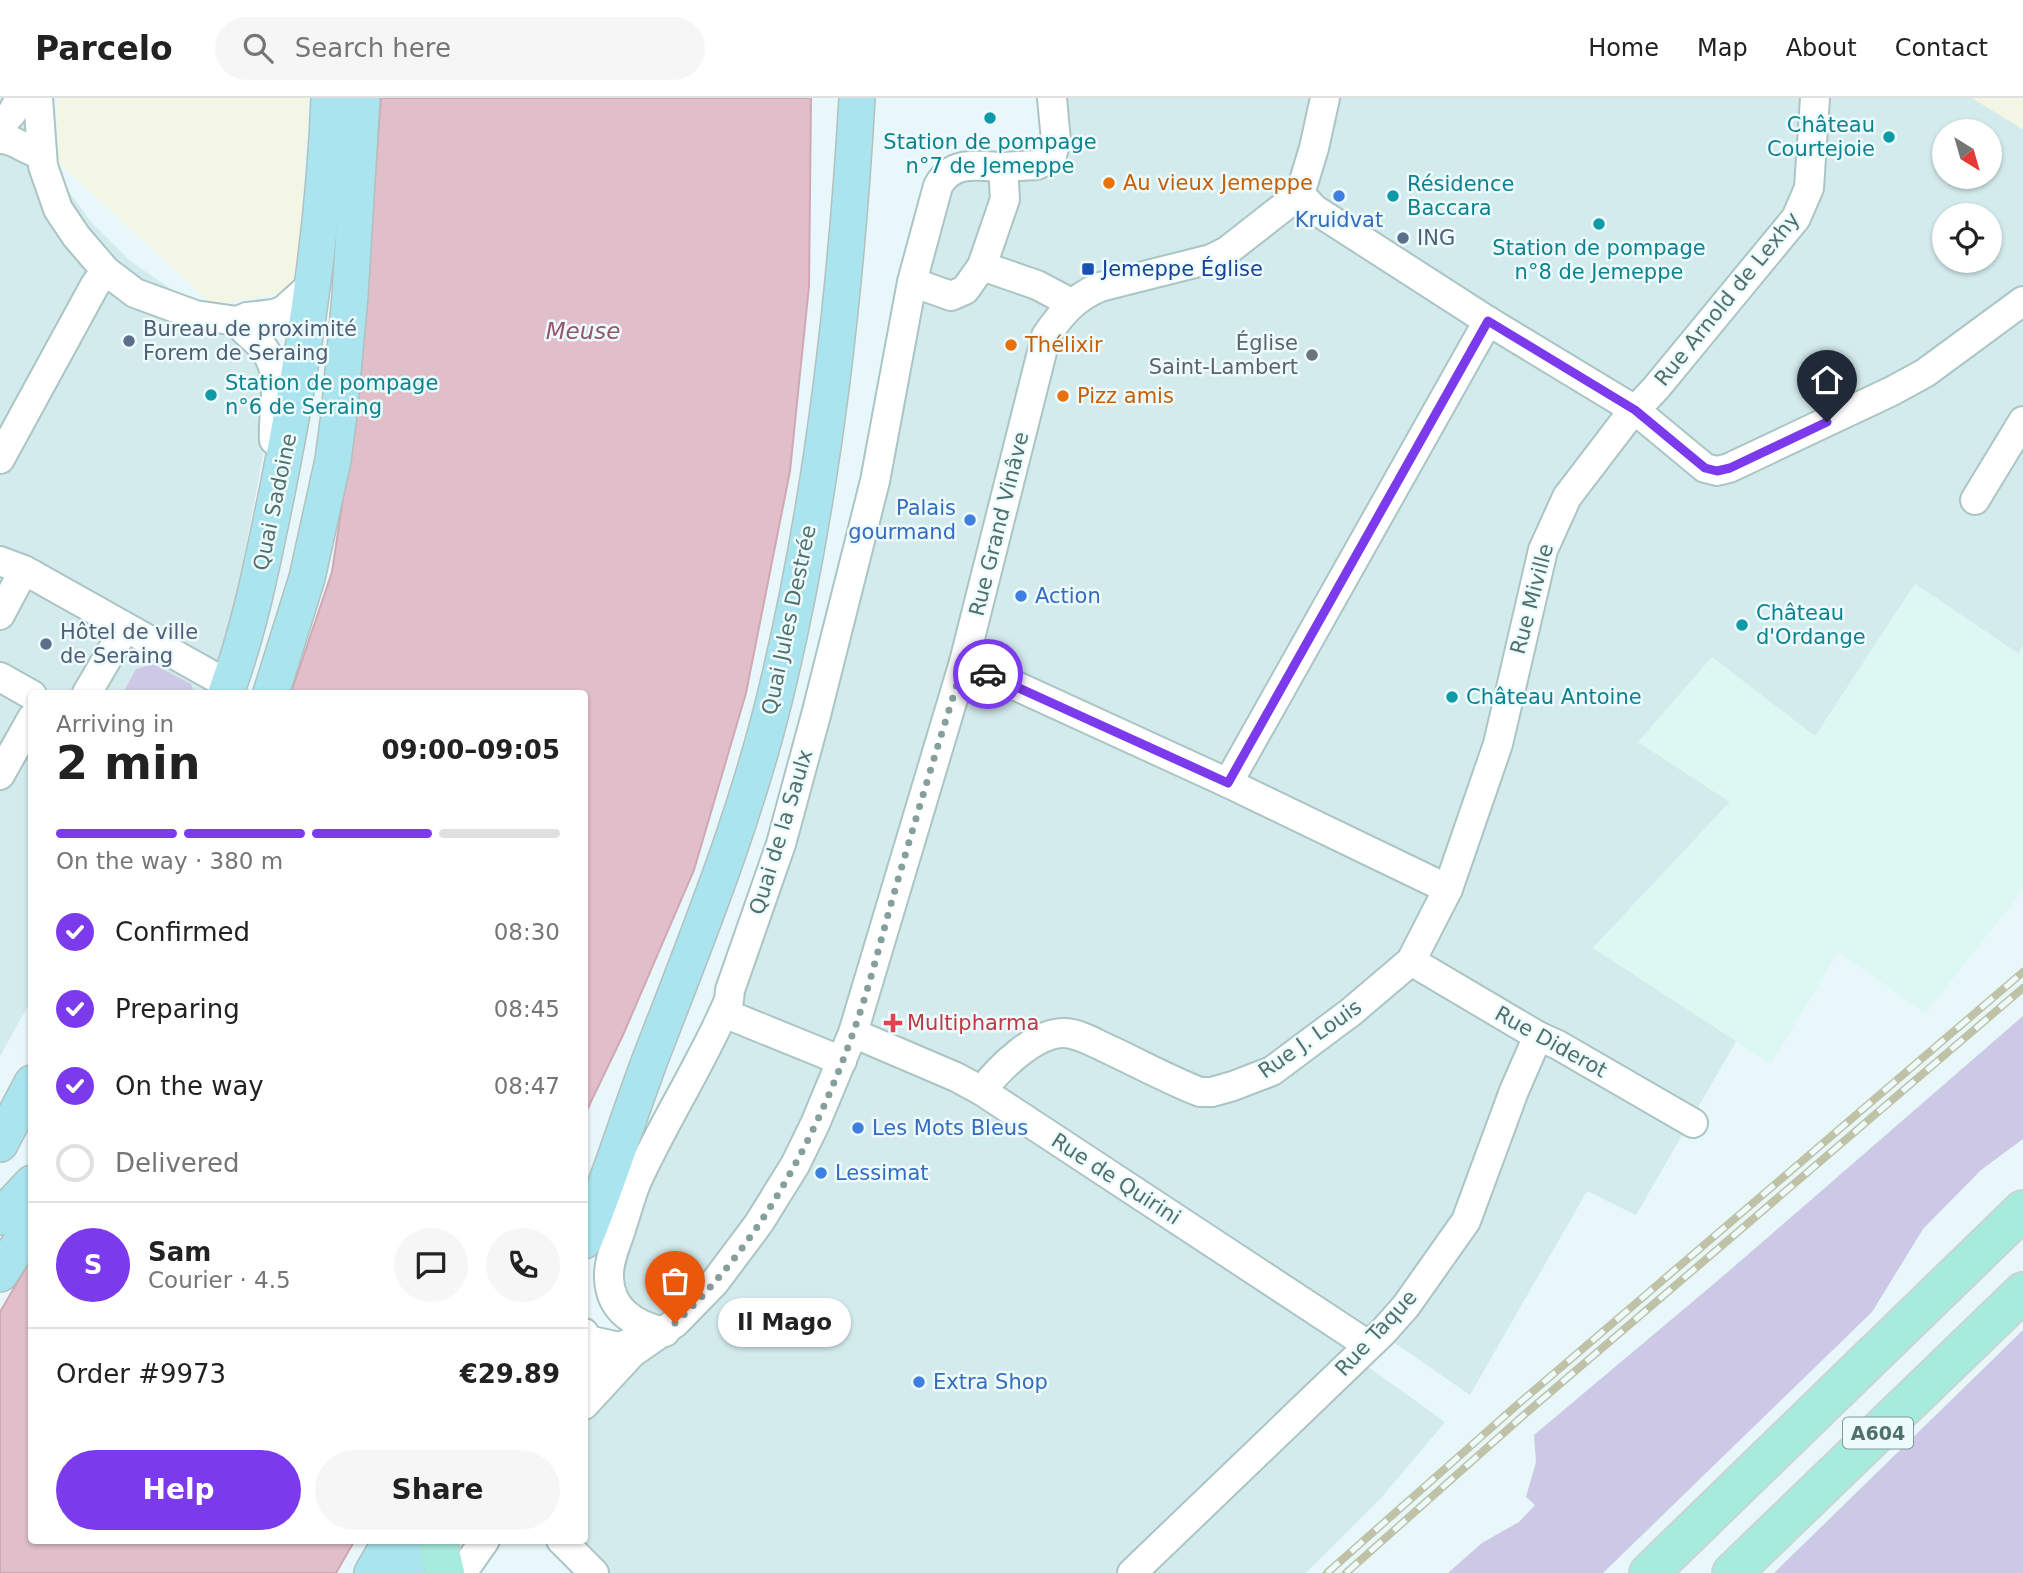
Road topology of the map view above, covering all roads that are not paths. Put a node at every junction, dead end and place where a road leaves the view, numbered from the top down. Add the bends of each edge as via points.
1 (20, 98) edge
2 (37, 98) edge
3 (329, 98) edge
4 (362, 98) edge
5 (857, 98) edge
6 (1052, 98) edge
7 (1325, 98) edge
8 (1815, 98) edge
9 (0, 126) edge
10 (0, 139) edge
11 (40, 153) junction
12 (1003, 167) junction
13 (1300, 194) junction
14 (982, 266) junction
15 (106, 271) junction
16 (912, 282) junction
17 (313, 284) junction
18 (2023, 301) edge
19 (1072, 303) junction
20 (237, 321) junction
21 (1488, 321) junction
22 (1635, 410) junction
23 (2023, 421) edge
24 (0, 459) edge
25 (283, 464) junction
26 (1975, 500) dead end
27 (12, 565) edge
28 (0, 615) edge
29 (125, 628) junction
30 (964, 662) junction
31 (0, 677) edge
32 (228, 689) edge
33 (89, 690) edge
34 (272, 690) edge
35 (28, 693) edge
36 (28, 725) edge
37 (0, 775) edge
38 (1228, 783) junction
39 (1448, 890) junction
40 (1411, 961) junction
41 (724, 1013) junction
42 (853, 1033) junction
43 (1538, 1036) junction
44 (842, 1061) junction
45 (28, 1091) edge
46 (982, 1091) junction
47 (627, 1120) junction
48 (1693, 1123) dead end
49 (0, 1144) edge
50 (28, 1187) edge
51 (588, 1189) edge
52 (2023, 1210) edge
53 (0, 1217) edge
54 (28, 1230) edge
55 (588, 1231) edge
56 (0, 1274) edge
57 (2023, 1292) edge
58 (665, 1332) junction
59 (1368, 1345) junction
60 (588, 1353) edge
61 (588, 1401) edge
62 (389, 1544) edge
63 (475, 1544) edge
64 (565, 1544) edge
65 (439, 1558) edge
66 (372, 1573) edge
67 (402, 1573) edge
68 (594, 1573) edge
69 (1132, 1573) edge
70 (1649, 1573) edge
71 (1732, 1573) edge

1 - 9 street
2 - 11 street
3 - 17 main road, Quai Sadoine
4 - 34 main road via 353,260 334,449 307,578
5 - 47 main road, Quai Jules Destrée via 851,208 834,355 810,520 779,681 722,871
6 - 12 street, Quai de la Saulx via 1056,141 1051,158 1037,165
7 - 13 street
8 - 22 street, Rue Arnold de Lexhy via 1809,188 1796,218
10 - 11 street via 17,141
11 - 15 street via 58,209
12 - 14 street via 1005,199
12 - 16 street, Quai de la Saulx via 955,168 944,175
13 - 19 street via 1211,259 1100,288
13 - 21 street via 1314,209
14 - 16 street via 972,283 957,295 944,295
14 - 19 street
15 - 20 street via 156,303
15 - 24 street
16 - 41 street, Quai de la Saulx via 880,461 816,715 781,844
17 - 20 street via 285,310
17 - 25 main road, Quai Sadoine
18 - 22 street via 1925,373 1730,468 1705,468
19 - 30 street, Rue Grand Vinâve via 1046,336
20 - 25 street via 263,347 274,366 274,444
21 - 22 street
21 - 38 street
22 - 39 street, Rue Miville via 1567,497 1543,550 1498,744
23 - 26 street
25 - 32 main road, Quai Sadoine via 256,590
27 - 28 street
27 - 29 street
29 - 32 street
29 - 33 street
30 - 38 street
30 - 42 street, Rue Grand Vinâve
31 - 35 street
36 - 37 street
38 - 39 street
39 - 40 street, Rue J. Louis
40 - 43 street, Rue Diderot
40 - 46 street, Rue J. Louis via 1272,1071 1233,1086 1199,1092 1088,1040 1062,1033 1041,1038 1023,1050
41 - 44 street
41 - 58 street, Quai de la Saulx via 639,1177 610,1266 610,1288 619,1308 634,1322
42 - 44 street, Rue Grand Vinâve
42 - 46 street, Rue de Quirini
43 - 48 street, Rue Diderot
43 - 59 street, Rue Taque via 1466,1221 1406,1306
44 - 58 street, Rue Grand Vinâve via 805,1146 759,1223 699,1299
45 - 49 main road
46 - 59 street, Rue de Quirini
47 - 51 main road, Quai Jules Destrée
47 - 55 main road, Quai Jules Destrée
50 - 53 main road
52 - 70 highway, A604
54 - 56 main road
57 - 71 highway, A604
58 - 60 street
58 - 61 street via 632,1353
59 - 69 street, Rue Taque
62 - 66 main road
63 - 65 street
64 - 68 street
65 - 67 main road

